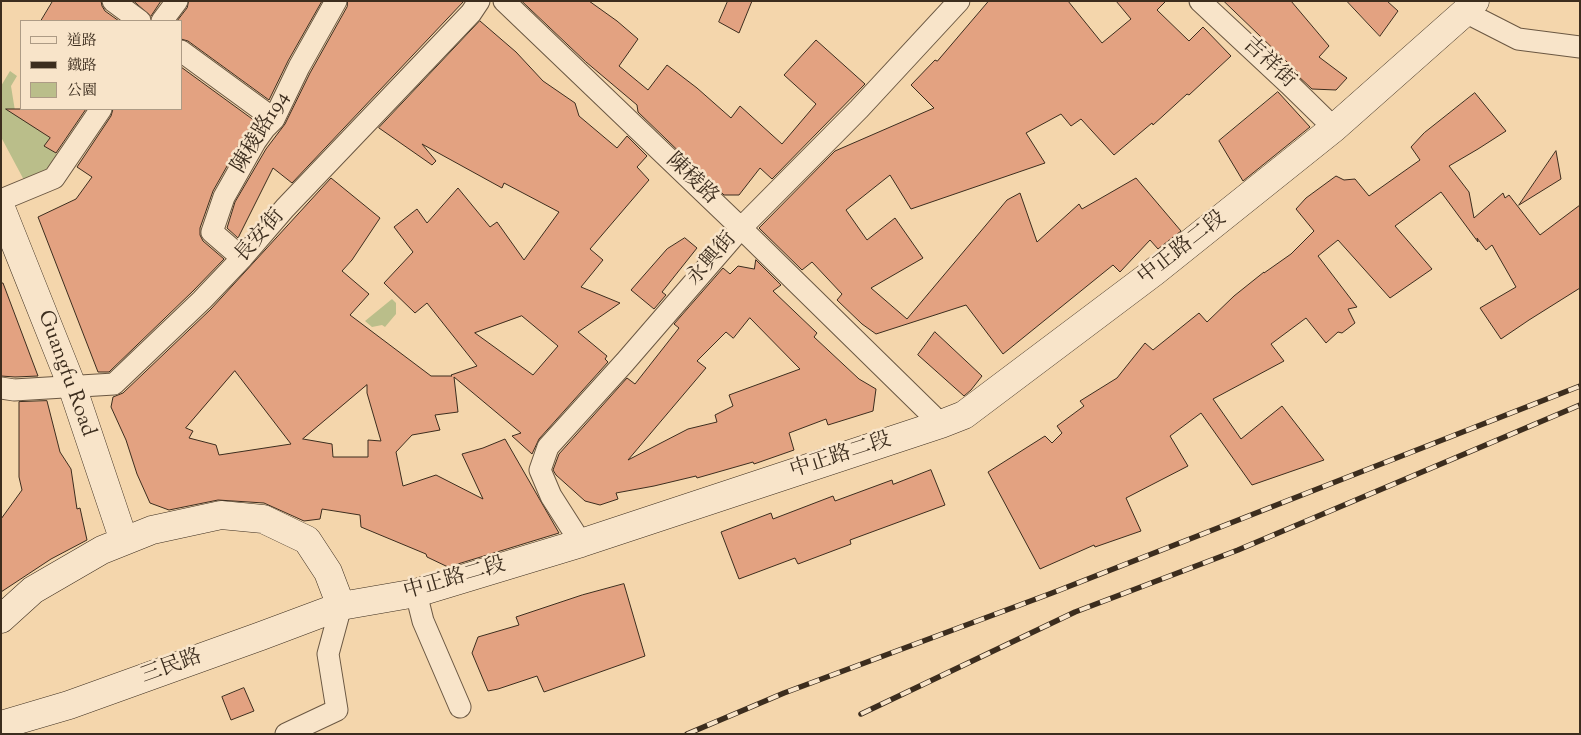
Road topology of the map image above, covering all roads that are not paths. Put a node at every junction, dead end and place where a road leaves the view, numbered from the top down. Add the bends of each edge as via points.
1 (113, 1) edge
2 (177, 1) edge
3 (479, 1) edge
4 (504, 1) edge
5 (958, 1) edge
6 (1200, 1) edge
7 (335, 2) edge
8 (1470, 7) edge
9 (139, 20) edge
10 (163, 20) edge
11 (1580, 47) edge
12 (182, 52) edge
13 (100, 110) edge
14 (274, 119) junction
15 (1334, 128) junction
16 (1, 200) edge
17 (1, 208) edge
18 (741, 228) junction
19 (242, 258) junction
20 (72, 386) junction
21 (1, 388) edge
22 (941, 424) junction
23 (124, 541) junction
24 (581, 543) junction
25 (416, 593) junction
26 (342, 606) junction
27 (1, 619) edge
28 (460, 707) dead end
29 (6, 725) edge
30 (286, 734) edge

1 - 9 street
2 - 10 street
3 - 19 street, 長安街
4 - 18 street, 陳稜路
5 - 18 street, 永興街
6 - 15 street, 吉祥街
7 - 14 street, 陳稜路194 via 298,67
8 - 11 street via 1518,39
8 - 15 street, 中正路二段
12 - 14 street
13 - 16 street via 54,178
14 - 19 street, 陳稜路194 via 255,142 224,197 212,232
15 - 22 street, 中正路二段 via 1154,272 964,415
17 - 20 street, Guangfu Road
18 - 22 street, 陳稜路
18 - 24 street, 永興街 via 548,447 540,470 550,496
19 - 20 street, 長安街 via 114,384
20 - 21 street, 長安街
20 - 23 street, Guangfu Road
22 - 24 street, 中正路二段
23 - 26 street via 152,530 221,515 263,518 307,540 328,572
23 - 27 street via 32,590
24 - 25 street, 中正路二段
25 - 26 street, 中正路二段
25 - 28 street via 423,621
26 - 29 street, 三民路 via 70,705
26 - 30 street via 328,654 337,710

